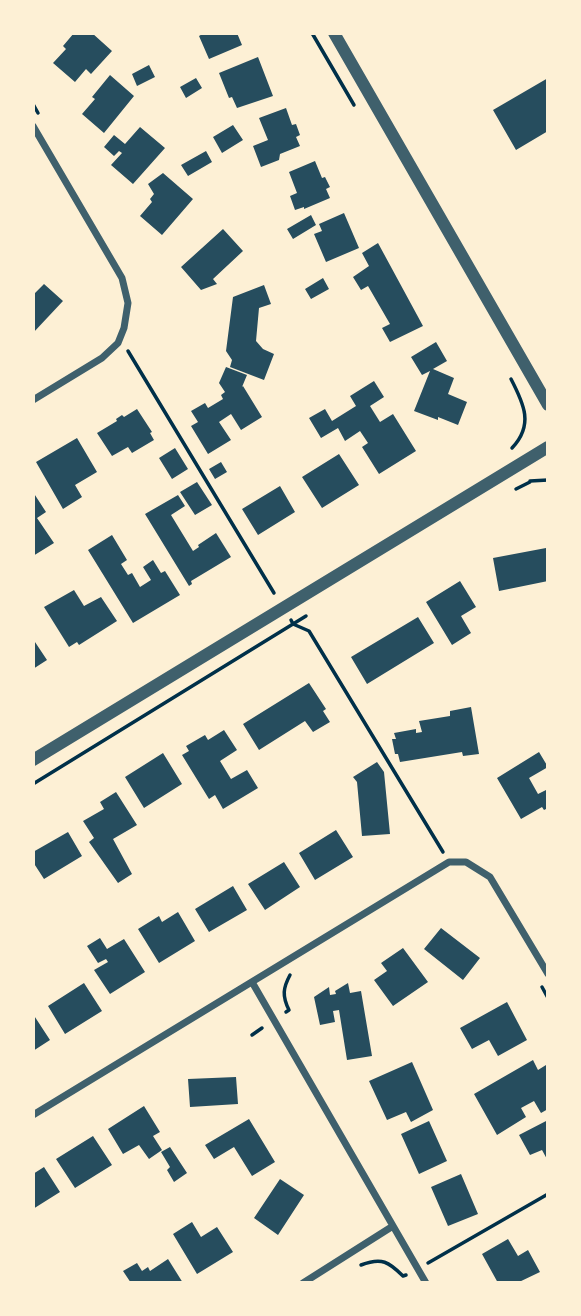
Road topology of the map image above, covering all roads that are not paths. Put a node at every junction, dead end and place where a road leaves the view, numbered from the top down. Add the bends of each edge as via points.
1 (334, 33) edge
2 (33, 126) edge
3 (33, 400) edge
4 (548, 405) edge
5 (548, 447) edge
6 (33, 760) edge
7 (548, 974) edge
8 (251, 982) junction
9 (33, 1115) edge
10 (393, 1226) junction
11 (303, 1283) edge
12 (426, 1283) edge

1 - 4 street
2 - 3 street via 122,278 128,303 118,343 102,358
5 - 6 street
7 - 8 street via 490,877 466,862 449,862
8 - 9 street
8 - 10 street
10 - 11 street
10 - 12 street

